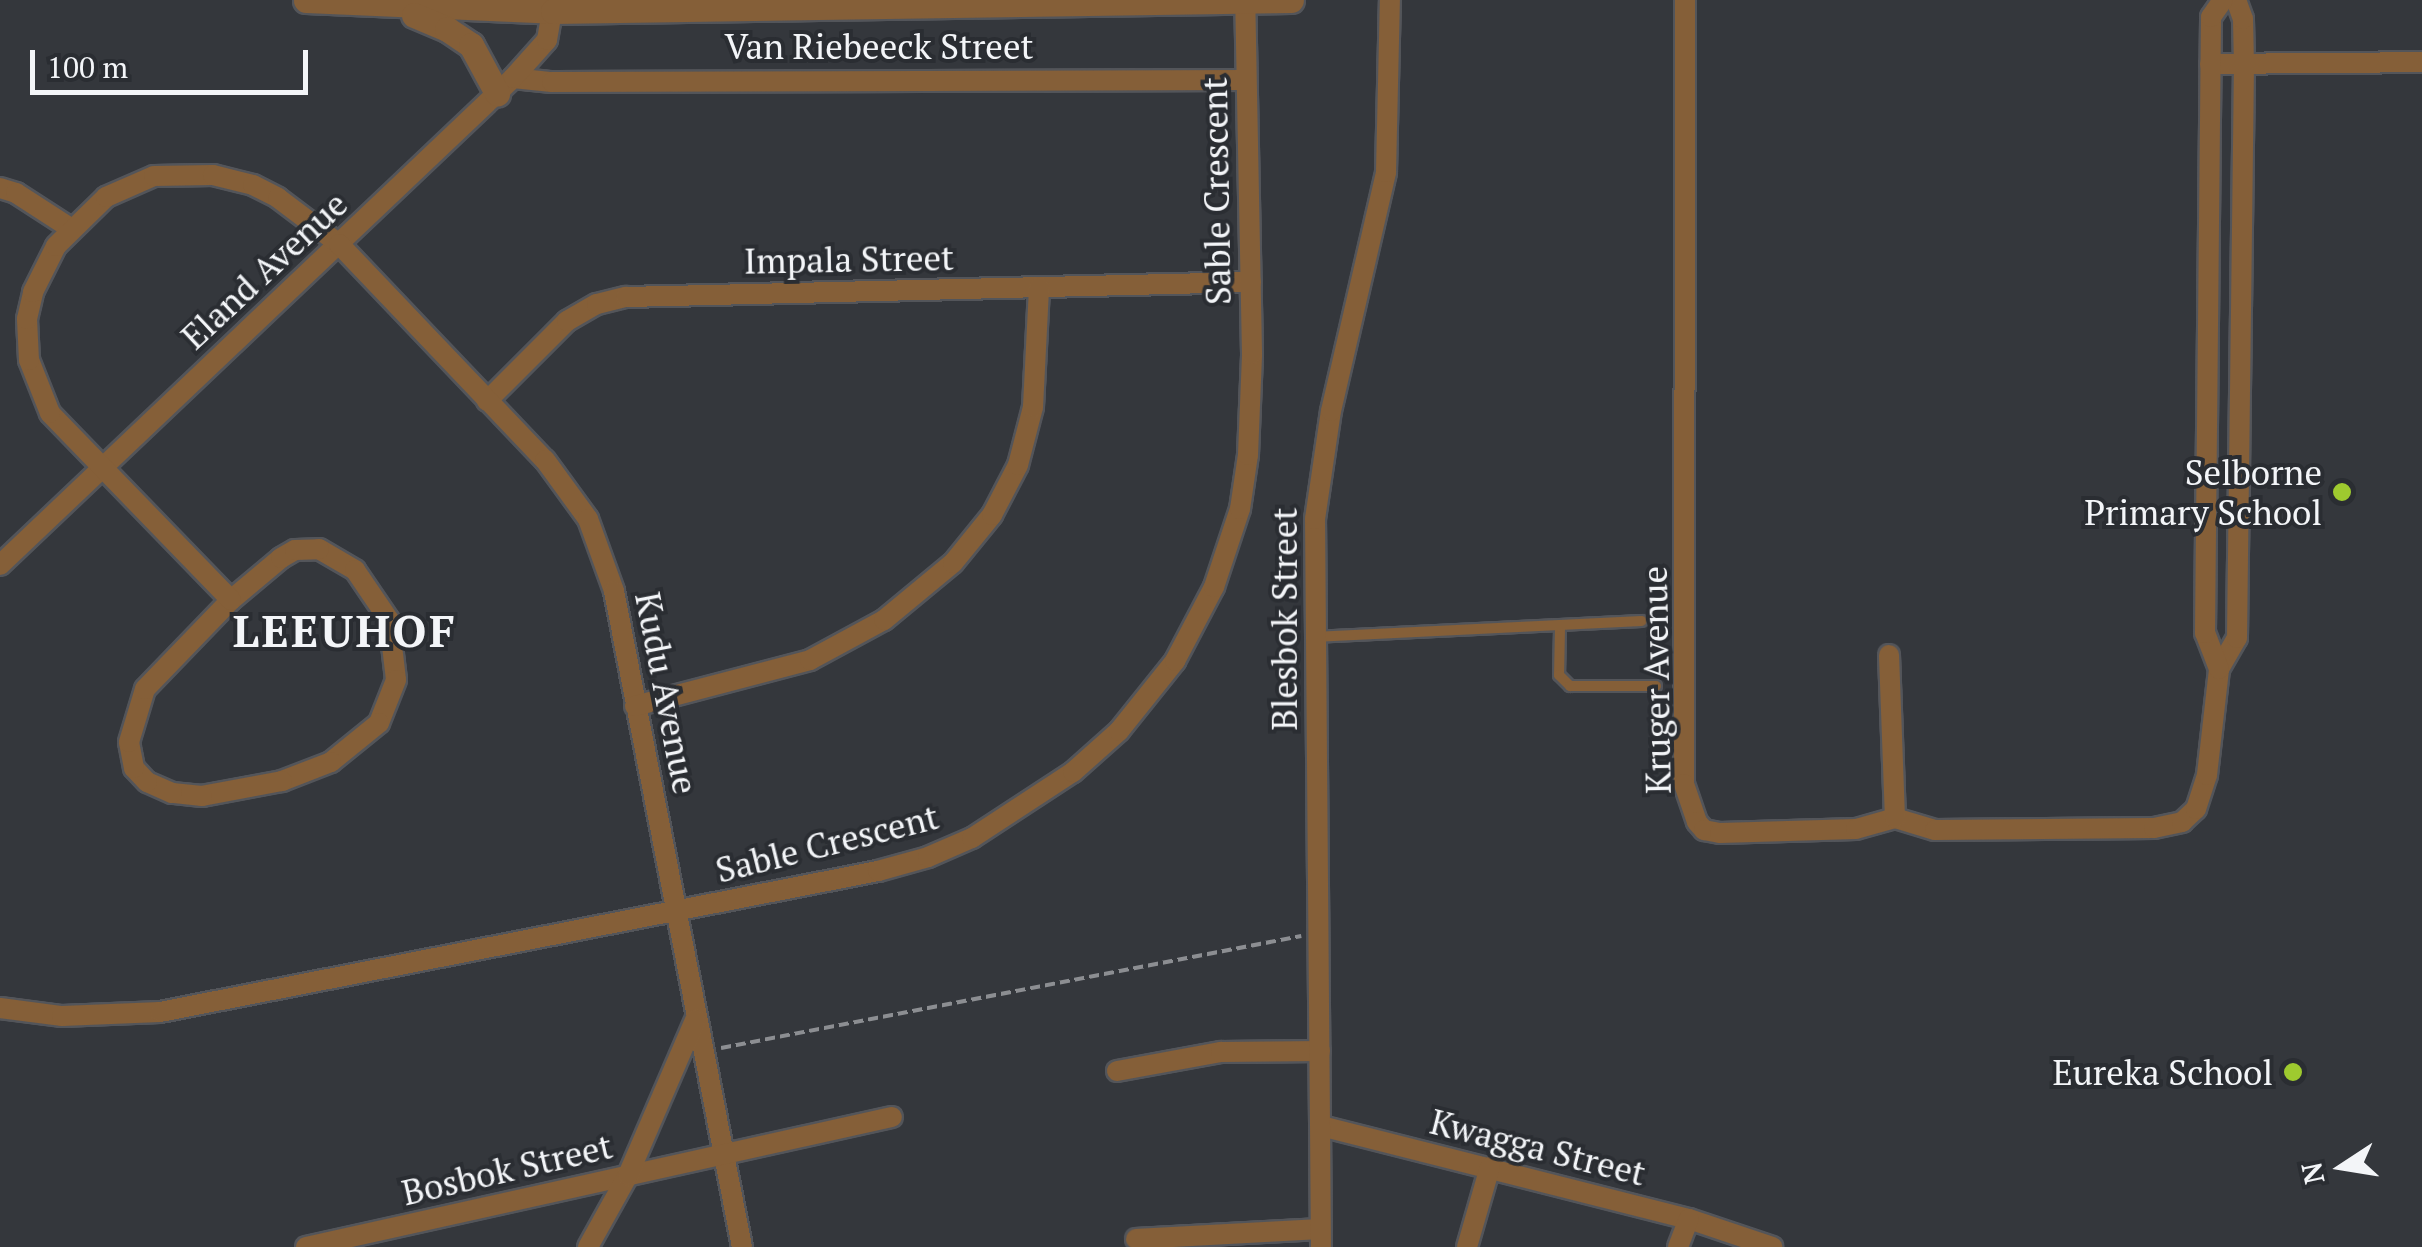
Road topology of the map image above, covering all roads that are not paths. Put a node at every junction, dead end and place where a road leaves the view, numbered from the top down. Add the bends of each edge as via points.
1 (306, 0) edge
2 (1290, 0) edge
3 (1390, 0) edge
4 (1685, 0) edge
5 (2223, 0) edge
6 (2236, 0) edge
7 (1245, 1) edge
8 (967, 2) edge
9 (370, 5) junction
10 (554, 5) edge
11 (2422, 62) edge
12 (2210, 64) junction
13 (2244, 64) junction
14 (1246, 80) junction
15 (505, 85) junction
16 (0, 188) edge
17 (70, 228) junction
18 (339, 244) junction
19 (1252, 282) junction
20 (1039, 287) junction
21 (487, 401) junction
22 (101, 468) junction
23 (0, 565) edge
24 (231, 600) junction
25 (1642, 622) dead end
26 (1560, 629) junction
27 (1313, 638) junction
28 (1889, 655) dead end
29 (2219, 669) junction
30 (1656, 686) dead end
31 (635, 706) junction
32 (1894, 818) junction
33 (679, 913) junction
34 (0, 1008) edge
35 (695, 1020) junction
36 (1320, 1051) junction
37 (1117, 1071) dead end
38 (892, 1117) dead end
39 (1322, 1126) junction
40 (722, 1155) junction
41 (1490, 1167) junction
42 (628, 1175) junction
43 (1689, 1219) junction
44 (385, 1238) edge
45 (1321, 1238) edge
46 (1136, 1239) dead end
47 (306, 1247) edge
48 (588, 1247) edge
49 (742, 1247) edge
50 (1467, 1247) edge
51 (1678, 1247) edge
52 (1772, 1247) edge

1 - 9 street, Van Riebeeck Street
2 - 7 street, Van Riebeeck Street
3 - 27 street, Blesbok Street via 1386,172 1316,495
4 - 32 street, Kruger Avenue via 1685,796 1697,822 1715,833 1856,829
5 - 12 street, Kruger Avenue via 2211,17
6 - 13 street, Kruger Avenue
7 - 8 street, Van Riebeeck Street
7 - 14 street, Sable Crescent
8 - 10 street, Van Riebeeck Street
9 - 10 street, Van Riebeeck Street
9 - 15 street via 433,21 463,39
10 - 15 street, Eland Avenue via 547,40
11 - 13 street
12 - 13 street
12 - 29 street, Kruger Avenue via 2206,633
13 - 29 street, Kruger Avenue via 2237,638
14 - 15 street, Van Riebeeck Street
14 - 19 street, Sable Crescent
15 - 18 street, Eland Avenue
16 - 17 street
17 - 18 street, Kudu Avenue via 133,182 191,174 262,189
17 - 22 street, Kudu Avenue via 32,292 27,348 45,405
18 - 21 street, Kudu Avenue
18 - 22 street, Eland Avenue
19 - 20 street, Impala Street
19 - 33 street, Sable Crescent via 1249,436 1236,526 1184,645 1119,731 1023,809 928,857
20 - 21 street, Impala Street via 610,300 567,321
20 - 31 street via 1035,389 1018,465 992,515 954,563 884,620 810,660
21 - 31 street, Kudu Avenue via 559,475 588,518 609,570
22 - 23 street, Eland Avenue
22 - 24 street, Kudu Avenue
24 - 24 street via 296,550 335,555 375,593 389,620 396,662 392,697 378,724 331,762 214,795 172,793 134,768 132,721 160,670
25 - 26 lane
26 - 27 lane
26 - 30 lane via 1560,675 1570,686
27 - 36 street, Blesbok Street
28 - 32 street
29 - 32 street, Kruger Avenue via 2204,787 2196,810 2182,822 2154,828 1935,830
31 - 33 street, Kudu Avenue
33 - 34 street, Sable Crescent via 160,1012 62,1016
33 - 35 street, Kudu Avenue
35 - 40 street, Kudu Avenue
35 - 42 street
36 - 37 street via 1221,1052
36 - 39 street, Blesbok Street
38 - 40 street, Bosbok Street
39 - 41 street, Kwagga Street
39 - 45 street, Blesbok Street
40 - 42 street, Bosbok Street
40 - 49 street, Kudu Avenue
41 - 43 street, Kwagga Street
41 - 50 street
42 - 44 street, Bosbok Street
42 - 48 street
43 - 51 street
43 - 52 street, Kwagga Street
44 - 47 street, Bosbok Street
45 - 46 street

